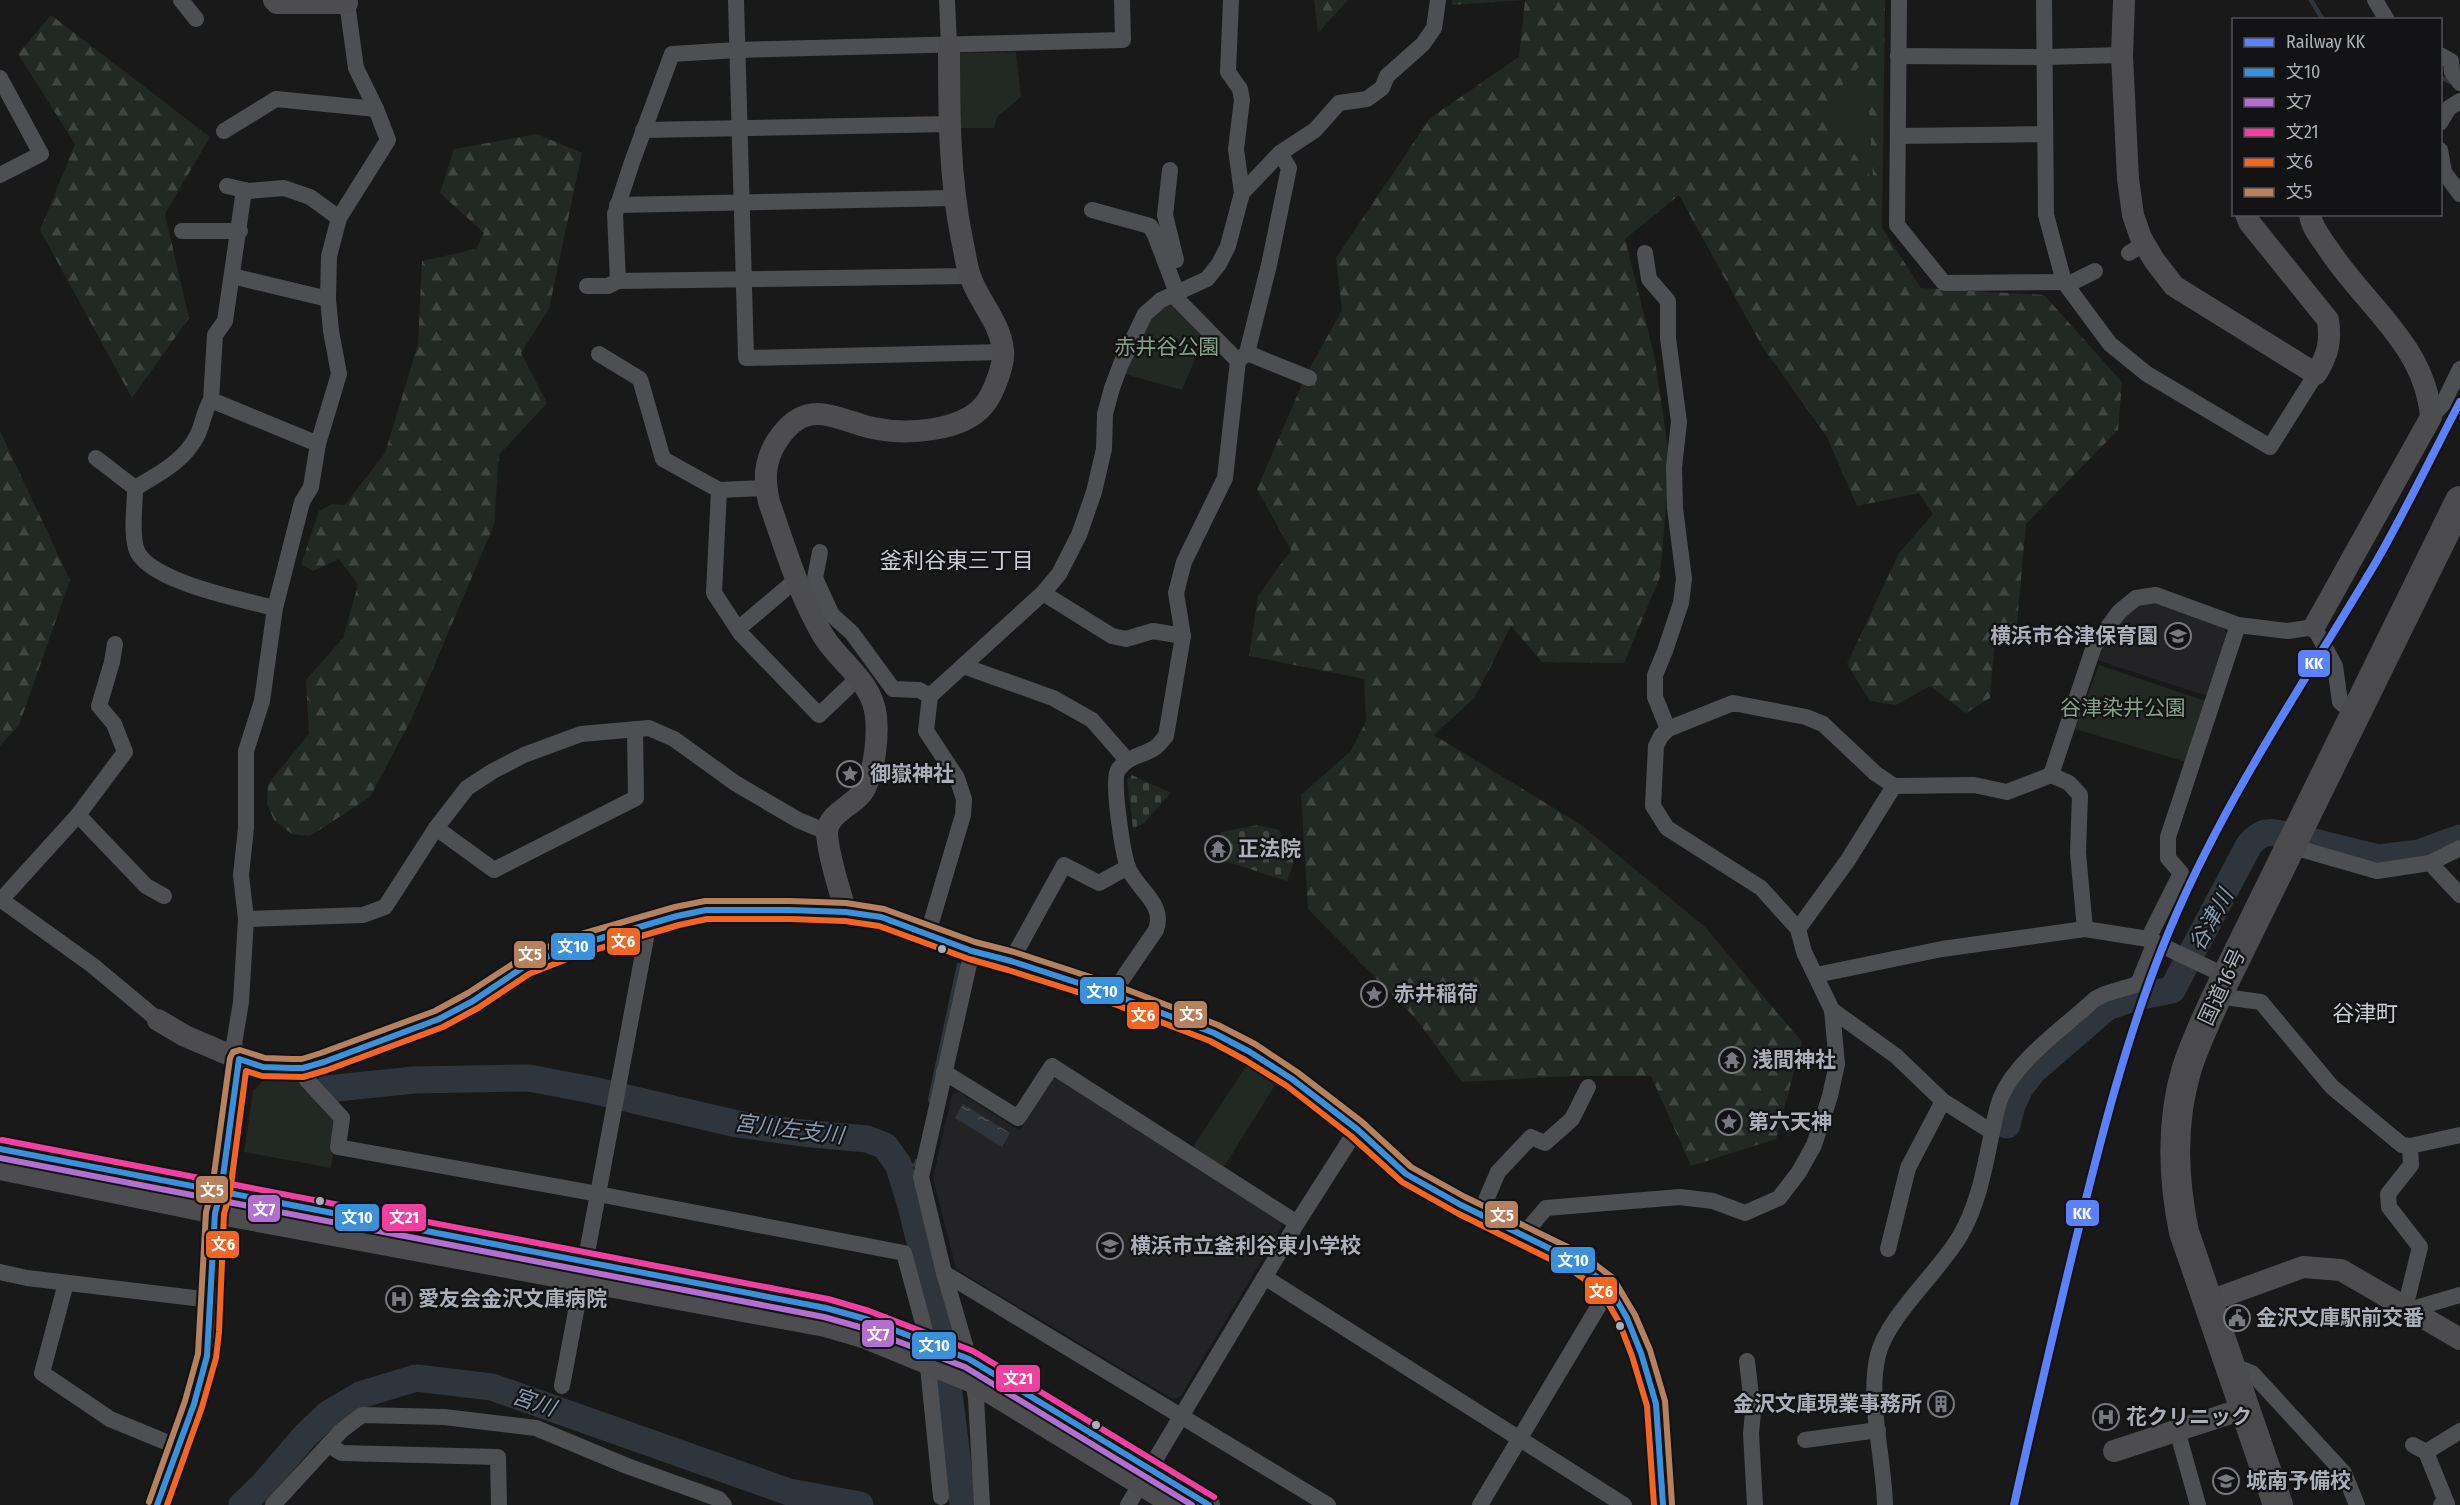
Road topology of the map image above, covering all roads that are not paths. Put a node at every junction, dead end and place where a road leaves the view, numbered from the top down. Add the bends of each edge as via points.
1 (181, 0) edge
2 (274, 0) edge
3 (736, 0) edge
4 (946, 0) edge
5 (1122, 0) edge
6 (1231, 0) edge
7 (1438, 0) edge
8 (1899, 0) edge
9 (2044, 0) edge
10 (2124, 0) edge
11 (2375, 0) edge
12 (347, 1) edge
13 (2386, 18) edge
14 (196, 19) dead end
15 (949, 46) junction
16 (737, 50) junction
17 (2122, 55) junction
18 (1898, 56) junction
19 (2044, 57) junction
20 (2451, 57) edge
21 (0, 78) edge
22 (2460, 83) edge
23 (2460, 101) edge
24 (376, 109) junction
25 (2442, 120) edge
26 (949, 124) junction
27 (740, 128) junction
28 (643, 130) junction
29 (224, 131) dead end
30 (2045, 134) junction
31 (1898, 136) junction
32 (1280, 153) junction
33 (2442, 161) edge
34 (1170, 170) dead end
35 (0, 175) edge
36 (227, 186) dead end
37 (244, 190) junction
38 (1242, 192) junction
39 (2460, 194) edge
40 (953, 198) junction
41 (740, 203) junction
42 (617, 205) junction
43 (1092, 210) dead end
44 (2247, 216) edge
45 (2311, 216) edge
46 (339, 218) junction
47 (182, 231) dead end
48 (240, 231) junction
49 (1646, 253) dead end
50 (2095, 271) dead end
51 (232, 276) junction
52 (970, 276) junction
53 (742, 279) junction
54 (618, 281) junction
55 (2065, 283) junction
56 (587, 286) dead end
57 (1178, 292) junction
58 (328, 299) junction
59 (1004, 352) junction
60 (599, 354) dead end
61 (1242, 357) junction
62 (2460, 369) edge
63 (2316, 374) junction
64 (1309, 378) dead end
65 (211, 400) junction
66 (2431, 417) junction
67 (318, 444) junction
68 (96, 458) dead end
69 (135, 488) junction
70 (765, 488) junction
71 (719, 490) junction
72 (2460, 501) edge
73 (819, 552) dead end
74 (798, 579) junction
75 (1043, 593) junction
76 (275, 608) junction
77 (2238, 625) junction
78 (2314, 627) junction
79 (738, 629) junction
80 (1183, 636) junction
81 (115, 644) dead end
82 (963, 666) junction
83 (859, 677) junction
84 (930, 696) junction
85 (2356, 714) junction
86 (635, 729) junction
87 (1668, 729) junction
88 (1127, 760) junction
89 (2051, 775) junction
90 (1894, 786) junction
91 (78, 815) junction
92 (436, 828) junction
93 (827, 832) junction
94 (2293, 840) junction
95 (2460, 848) edge
96 (2430, 863) junction
97 (1128, 867) junction
98 (2460, 895) edge
99 (164, 896) dead end
100 (1, 900) edge
101 (846, 912) junction
102 (246, 919) junction
103 (649, 922) junction
104 (1798, 929) junction
105 (2085, 929) junction
106 (928, 933) junction
107 (2152, 940) junction
108 (972, 951) junction
109 (1011, 961) junction
110 (1816, 975) junction
111 (2221, 986) junction
112 (1112, 994) junction
113 (1832, 1010) junction
114 (158, 1020) joint
115 (239, 1059) junction
116 (303, 1068) junction
117 (944, 1072) junction
118 (1588, 1087) dead end
119 (1942, 1101) junction
120 (1357, 1129) junction
121 (1992, 1132) junction
122 (2460, 1135) edge
123 (2410, 1146) junction
124 (0, 1149) edge
125 (0, 1169) edge
126 (221, 1191) junction
127 (598, 1194) junction
128 (215, 1213) junction
129 (1479, 1214) junction
130 (1297, 1223) junction
131 (1523, 1235) junction
132 (1888, 1249) dead end
133 (584, 1271) junction
134 (0, 1272) edge
135 (944, 1273) junction
136 (1266, 1278) junction
137 (66, 1283) junction
138 (1610, 1287) junction
139 (2460, 1295) edge
140 (211, 1299) junction
141 (2207, 1302) junction
142 (2407, 1309) junction
143 (2460, 1339) edge
144 (926, 1351) junction
145 (969, 1359) junction
146 (1747, 1361) dead end
147 (2231, 1374) junction
148 (974, 1382) junction
149 (561, 1386) dead end
150 (2243, 1409) junction
151 (1181, 1417) junction
152 (1878, 1430) junction
153 (2177, 1430) junction
154 (2460, 1431) edge
155 (1520, 1440) junction
156 (1805, 1440) dead end
157 (330, 1446) junction
158 (178, 1447) junction
159 (2114, 1451) dead end
160 (1145, 1477) junction
161 (941, 1497) dead end
162 (156, 1505) edge
163 (273, 1505) edge
164 (499, 1505) edge
165 (724, 1505) edge
166 (982, 1505) edge
167 (1128, 1505) edge
168 (1174, 1505) edge
169 (1209, 1505) edge
170 (1328, 1505) edge
171 (1480, 1505) edge
172 (1624, 1505) edge
173 (1663, 1505) edge
174 (1755, 1505) edge
175 (1885, 1505) edge
176 (2198, 1505) edge
177 (2278, 1505) edge
178 (2357, 1505) edge
179 (2441, 1505) edge

1 - 14 street
2 - 12 street
3 - 16 street
4 - 15 street
5 - 15 street via 1123,40
6 - 38 street via 1228,72 1240,89 1242,100 1236,149
7 - 32 street via 1434,28 1423,44 1388,76 1383,88 1367,99 1339,102 1315,130
8 - 18 street
9 - 19 street
10 - 17 street
11 - 13 street
12 - 24 street via 356,68
15 - 16 street
15 - 26 street
16 - 27 street
16 - 28 street via 672,54
17 - 19 street
17 - 63 street via 2137,248 2154,260 2174,286
18 - 19 street
18 - 31 street
19 - 30 street
20 - 22 street via 2452,72
21 - 35 street via 41,154
23 - 25 street via 2449,108
24 - 29 street via 276,99
24 - 46 street via 388,140
26 - 27 street
26 - 40 street
27 - 28 street
27 - 41 street
28 - 42 street
30 - 31 street
30 - 55 street via 2046,215
31 - 55 street via 1897,225 1944,283
32 - 38 street
32 - 61 street via 1289,168 1269,265
33 - 39 street via 2444,172
34 - 57 street via 1165,215
36 - 37 street
37 - 46 street via 284,188 310,197
37 - 48 street
38 - 57 street via 1219,264 1207,279
40 - 41 street
40 - 52 street
41 - 42 street
41 - 53 street
42 - 54 street
43 - 57 street via 1150,226
44 - 63 street via 2328,320 2330,339
45 - 66 street via 2335,260 2407,346 2426,383
46 - 58 street via 329,256
47 - 48 street
48 - 51 street
49 - 87 street via 1649,279 1668,301 1668,338 1679,422 1675,508 1684,579 1681,603 1655,675 1655,697
50 - 55 street
51 - 58 street
51 - 65 street via 225,321 215,334
52 - 53 street
52 - 59 street via 998,328
53 - 54 street
53 - 59 street via 746,358
54 - 56 street via 608,286
55 - 63 street via 2110,344 2147,374 2270,447
57 - 61 street
57 - 75 street via 1145,314 1120,364 1105,414 1104,449 1094,492 1074,545 1059,574
58 - 67 street via 339,374
59 - 70 street via 996,384 985,404 955,426 887,431 839,416 818,414 799,418 783,432 771,451
60 - 71 street via 640,379 663,459
61 - 64 street
61 - 80 street via 1226,478 1184,562 1176,593
62 - 66 street via 2443,404
65 - 67 street
65 - 69 street via 184,456
66 - 78 street
67 - 76 street via 310,487 302,502
68 - 69 street
69 - 76 street via 136,549 144,562 193,588
70 - 71 street
70 - 74 street
71 - 79 street via 714,593
72 - 85 highway, 国道16号
73 - 84 street via 814,578 832,615 852,633 893,690 920,690
74 - 79 street
74 - 83 street via 825,639
75 - 80 street via 1112,636 1126,639 1153,631
75 - 82 street
76 - 102 street via 262,701 246,751 246,828 241,875
77 - 78 street via 2288,631
77 - 89 street via 2156,595 2136,598 2118,612 2094,646
77 - 107 street via 2168,837 2168,858 2181,873
78 - 85 street via 2335,666 2340,702
79 - 83 street via 819,715
80 - 88 street via 1166,736 1156,748
81 - 91 street via 99,706 114,724 125,752
82 - 84 street
82 - 88 street via 1053,698 1092,720
83 - 93 street via 870,693 876,716 873,762 865,790 834,819
84 - 106 street via 926,731 957,778 964,799 963,815
85 - 94 highway, 国道16号
86 - 92 street via 581,734 524,755 466,788
86 - 92 street via 636,798 494,870
86 - 93 street via 649,728 674,739 735,783 798,820
87 - 90 street via 1733,703 1806,717 1823,724
87 - 104 street via 1656,746 1653,790 1653,806 1667,828 1761,888
88 - 97 street via 1117,771 1114,786
89 - 90 street via 2007,792 1974,785
89 - 105 street via 2069,783 2080,795 2078,853
90 - 104 street via 1848,860
91 - 99 street via 146,886
91 - 100 street
92 - 102 street via 385,906 363,915
93 - 101 street
94 - 96 street via 2377,870
94 - 111 highway, 国道16号
95 - 96 street
96 - 98 street
97 - 109 street via 1098,884 1064,865
97 - 112 street via 1156,906 1160,920
100 - 114 street via 92,965
101 - 103 street via 706,910
101 - 106 street via 881,917
102 - 115 street via 234,1044
103 - 116 street via 525,966 439,1019
103 - 127 street
104 - 110 street
105 - 107 street
105 - 110 street via 1942,949
106 - 108 street
107 - 111 street via 2197,962
107 - 121 street via 2138,984 2095,999 2021,1066 2000,1099
108 - 109 street
108 - 117 street
109 - 112 street
110 - 113 street
111 - 123 street via 2261,1002 2332,1087 2402,1145
111 - 141 highway, 国道16号 via 2187,1069 2176,1133 2180,1212
112 - 120 street via 1214,1033 1250,1052
113 - 119 street via 1896,1056
113 - 131 street via 1837,1065 1830,1096 1814,1145 1779,1198 1745,1213 1713,1201 1680,1197 1546,1208
114 - 115 street
115 - 116 street via 263,1066
115 - 126 street
116 - 127 street via 307,1080 342,1118 338,1147
117 - 130 street via 1018,1119 1052,1066
117 - 135 street via 921,1177
118 - 129 street via 1572,1119 1545,1143 1531,1137 1498,1173
119 - 121 street
119 - 132 street via 1908,1168
120 - 129 street via 1406,1174
120 - 130 street
121 - 152 street via 1981,1183 1961,1234 1887,1330 1882,1343 1875,1368
122 - 123 street
123 - 142 street via 2411,1165 2388,1194 2389,1207 2420,1247
124 - 126 street
125 - 128 street
126 - 128 street
126 - 133 street
127 - 133 street
127 - 144 street via 904,1253 924,1327
128 - 133 street
128 - 140 street
129 - 131 street
130 - 136 street
131 - 138 street via 1575,1261
133 - 144 street via 826,1308
133 - 149 street
134 - 137 street
135 - 145 street
135 - 151 street
136 - 151 street
136 - 155 street
137 - 140 street
137 - 158 street via 42,1373 110,1419
138 - 155 street
138 - 173 street via 1638,1344 1656,1404
139 - 142 street
140 - 158 street via 210,1332 201,1381
141 - 142 street via 2303,1267 2341,1270
141 - 147 highway, 国道16号
142 - 143 street
144 - 145 street
144 - 148 street
144 - 161 street
145 - 148 street
145 - 160 street
146 - 174 street via 1753,1413
147 - 150 highway, 国道16号
147 - 178 street via 2245,1370 2252,1373 2344,1473
148 - 160 street
148 - 166 street
150 - 153 street
150 - 177 highway, 国道16号
151 - 160 street
151 - 170 street
152 - 156 street
152 - 175 street
153 - 159 street
153 - 176 street
154 - 179 street via 2420,1448 2447,1504
155 - 171 street
155 - 172 street
157 - 163 street
157 - 164 street via 342,1453 498,1458
157 - 165 street via 341,1431 362,1415 444,1417 536,1428 719,1499
158 - 162 street
160 - 167 street
160 - 168 street
160 - 169 street

